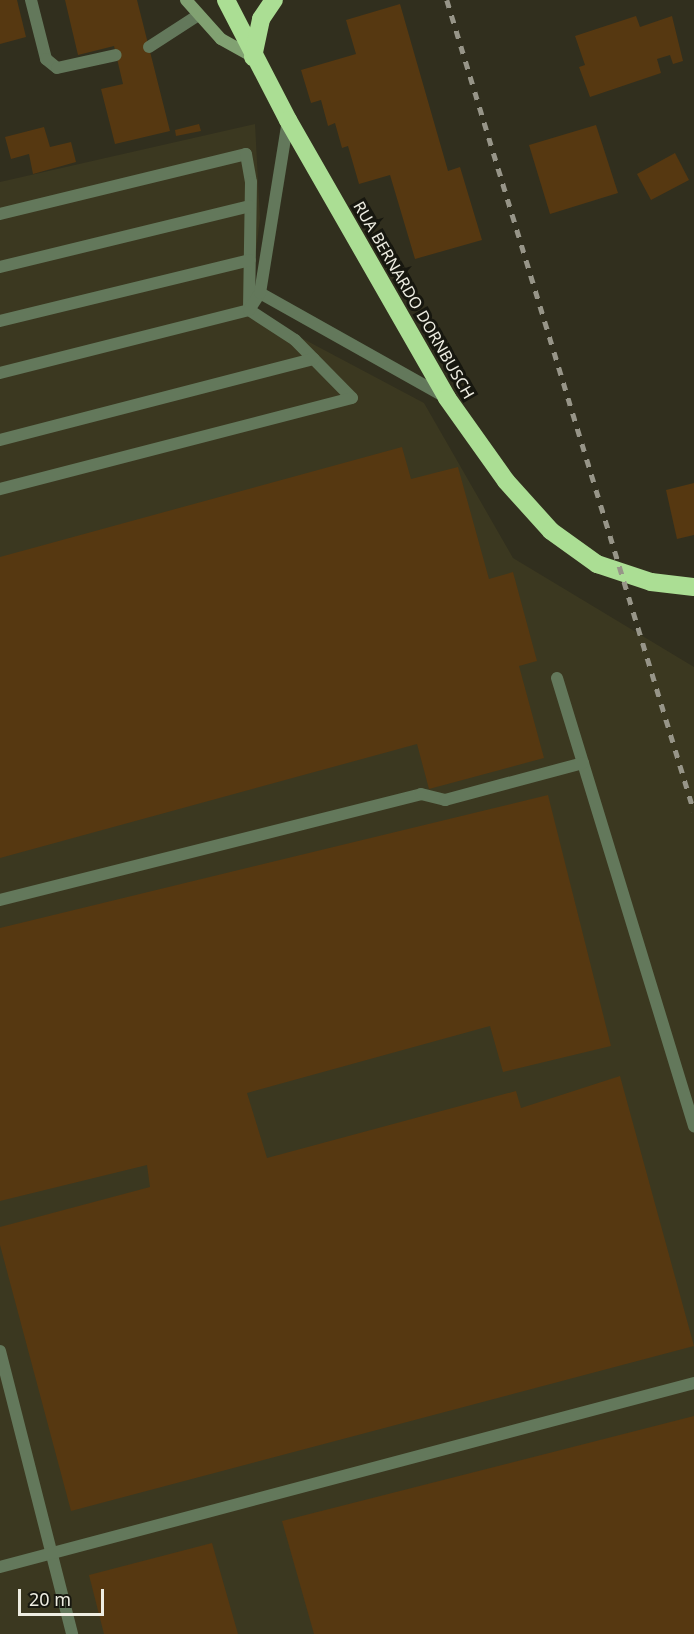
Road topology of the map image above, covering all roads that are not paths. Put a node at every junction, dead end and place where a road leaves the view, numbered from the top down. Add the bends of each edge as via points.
1 (31, 0) edge
2 (186, 0) edge
3 (226, 0) edge
4 (274, 0) edge
5 (198, 16) junction
6 (149, 47) dead end
7 (116, 55) dead end
8 (253, 57) junction
9 (288, 120) junction
10 (250, 206) junction
11 (0, 214) edge
12 (250, 260) junction
13 (0, 267) edge
14 (260, 292) junction
15 (249, 310) junction
16 (0, 321) edge
17 (314, 359) junction
18 (0, 373) edge
19 (447, 398) junction
20 (0, 440) edge
21 (0, 489) edge
22 (694, 588) edge
23 (557, 678) dead end
24 (584, 763) junction
25 (0, 900) edge
26 (694, 1127) edge
27 (0, 1351) edge
28 (694, 1383) edge
29 (51, 1554) junction
30 (0, 1568) edge
31 (72, 1634) edge

1 - 7 lane via 46,58 57,68
2 - 5 main road
3 - 8 highway, RUA BERNARDO DORNBUSCH
4 - 8 highway via 261,19
5 - 6 lane
5 - 8 main road via 221,39
8 - 9 highway, RUA BERNARDO DORNBUSCH
9 - 14 lane
9 - 19 highway, RUA BERNARDO DORNBUSCH
10 - 11 lane via 246,154
10 - 12 lane
10 - 13 lane
12 - 15 lane
12 - 16 lane
14 - 15 lane
14 - 19 lane
15 - 17 lane via 295,340
15 - 18 lane
17 - 20 lane
17 - 21 lane via 352,398
19 - 22 highway, RUA BERNARDO DORNBUSCH via 528,508 572,549 622,574
23 - 24 lane
24 - 25 lane via 445,800 421,794
24 - 26 lane
27 - 29 lane
28 - 29 lane
29 - 30 lane
29 - 31 lane

